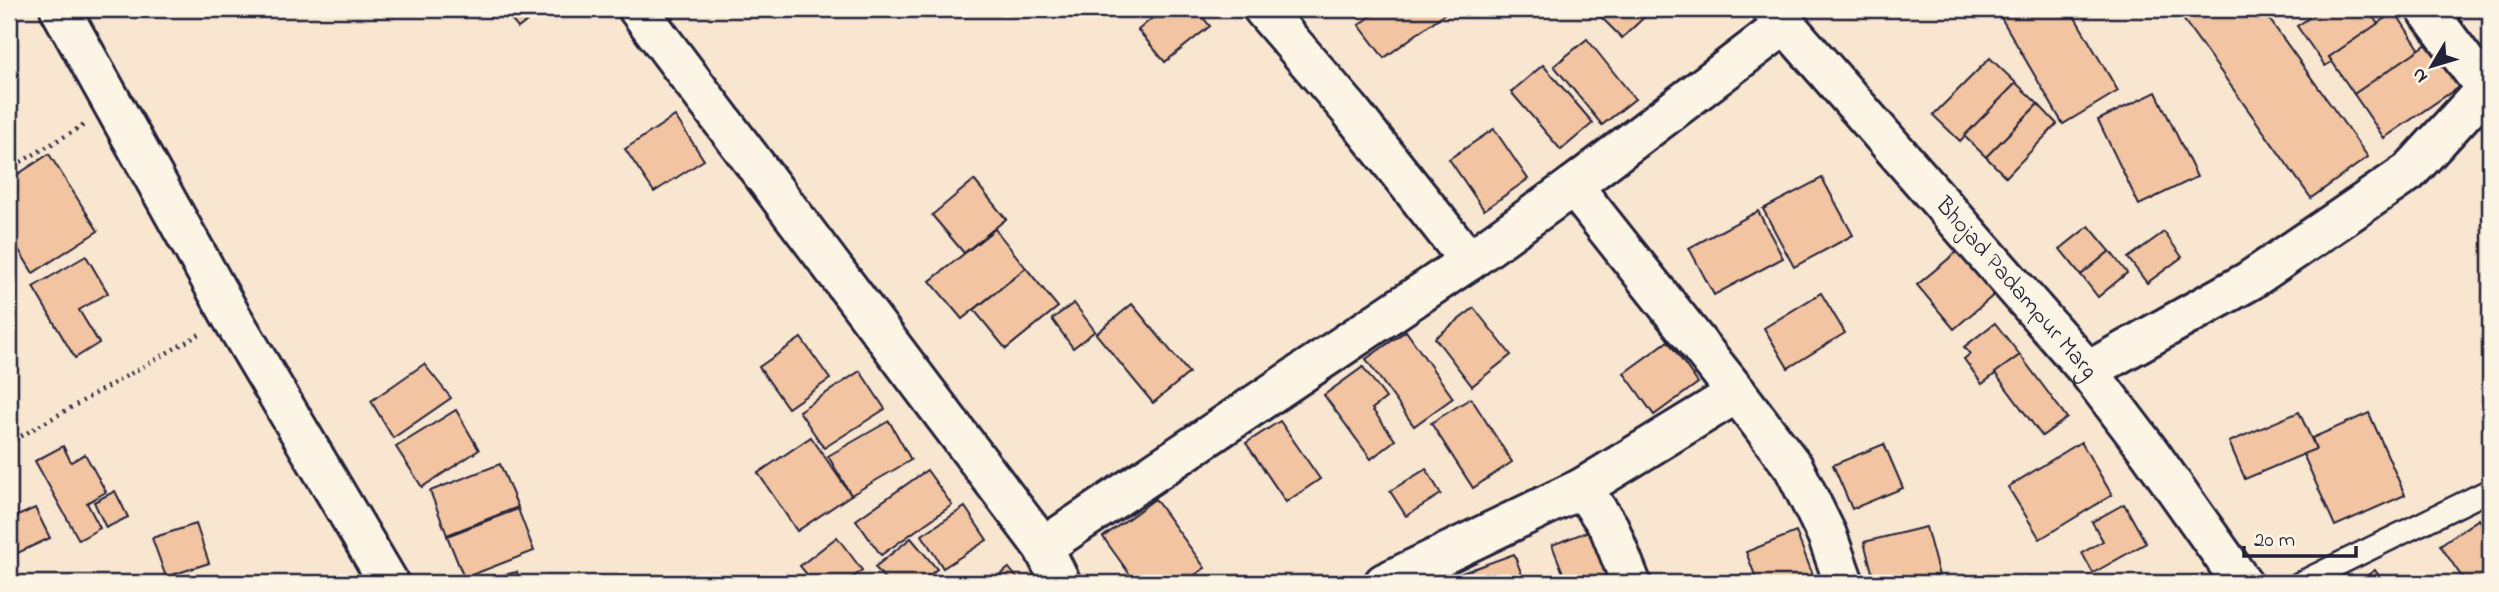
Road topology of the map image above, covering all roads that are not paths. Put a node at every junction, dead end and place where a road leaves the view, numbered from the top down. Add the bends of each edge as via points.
1 (60, 9) edge
2 (638, 9) edge
3 (1263, 9) edge
4 (2426, 9) edge
5 (1779, 17) edge
6 (2488, 86) edge
7 (1573, 186) junction
8 (1469, 261) junction
9 (2088, 371) junction
10 (1737, 393) junction
11 (1582, 488) junction
12 (2490, 490) edge
13 (1042, 547) junction
14 (389, 583) edge
15 (1061, 583) edge
16 (1384, 583) edge
17 (1631, 583) edge
18 (1844, 583) edge
19 (2242, 583) edge
20 (2300, 583) edge

1 - 14 street via 231,316
2 - 13 street
3 - 8 street
4 - 6 street
5 - 7 street
5 - 9 street, Bhojad Padampur Marg
6 - 9 street via 2409,172 2249,281
7 - 8 street
7 - 10 street
8 - 13 street
9 - 19 street, Bhojad Padampur Marg
10 - 11 street
10 - 18 street via 1794,468 1827,535
11 - 16 street
11 - 17 street via 1609,527
12 - 20 lane
13 - 15 street

